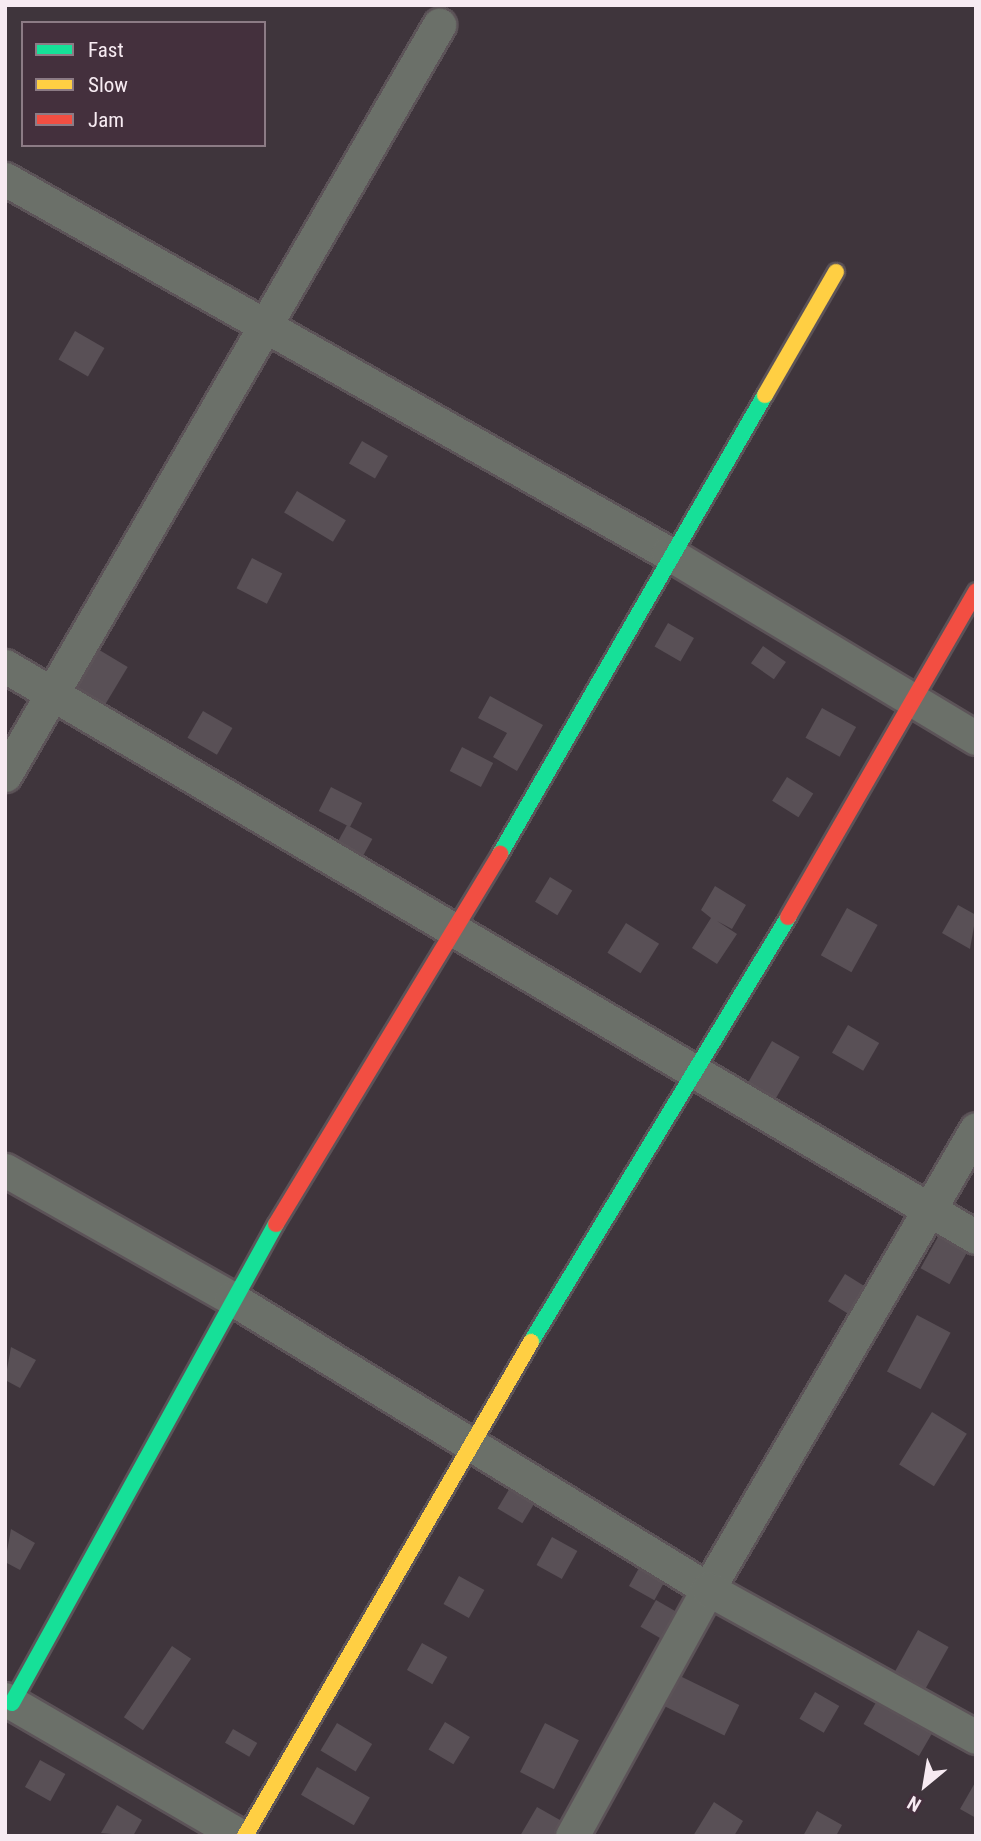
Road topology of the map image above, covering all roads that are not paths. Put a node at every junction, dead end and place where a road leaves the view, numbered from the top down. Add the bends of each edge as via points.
1 (439, 25) dead end
2 (5, 179) edge
3 (836, 272) dead end
4 (265, 324) junction
5 (668, 553) junction
6 (976, 591) edge
7 (5, 666) edge
8 (53, 693) junction
9 (913, 698) junction
10 (976, 737) edge
11 (5, 775) edge
12 (454, 933) junction
13 (698, 1074) junction
14 (976, 1129) edge
15 (5, 1170) edge
16 (928, 1210) junction
17 (976, 1237) edge
18 (231, 1298) junction
19 (468, 1443) junction
20 (708, 1589) junction
21 (9, 1701) edge
22 (976, 1737) edge
23 (242, 1836) edge
24 (572, 1836) edge

1 - 4 street
2 - 4 street
3 - 5 street
4 - 5 street
4 - 8 street
5 - 9 street
5 - 12 street
6 - 9 street
7 - 8 street
8 - 11 street
8 - 12 street
9 - 10 street
9 - 13 street
12 - 13 street
12 - 18 street
13 - 16 street
13 - 19 street
14 - 16 street
15 - 18 street
16 - 17 street
16 - 20 street
18 - 19 street
18 - 21 street
19 - 20 street
19 - 23 street
20 - 22 street
20 - 24 street
21 - 23 street

